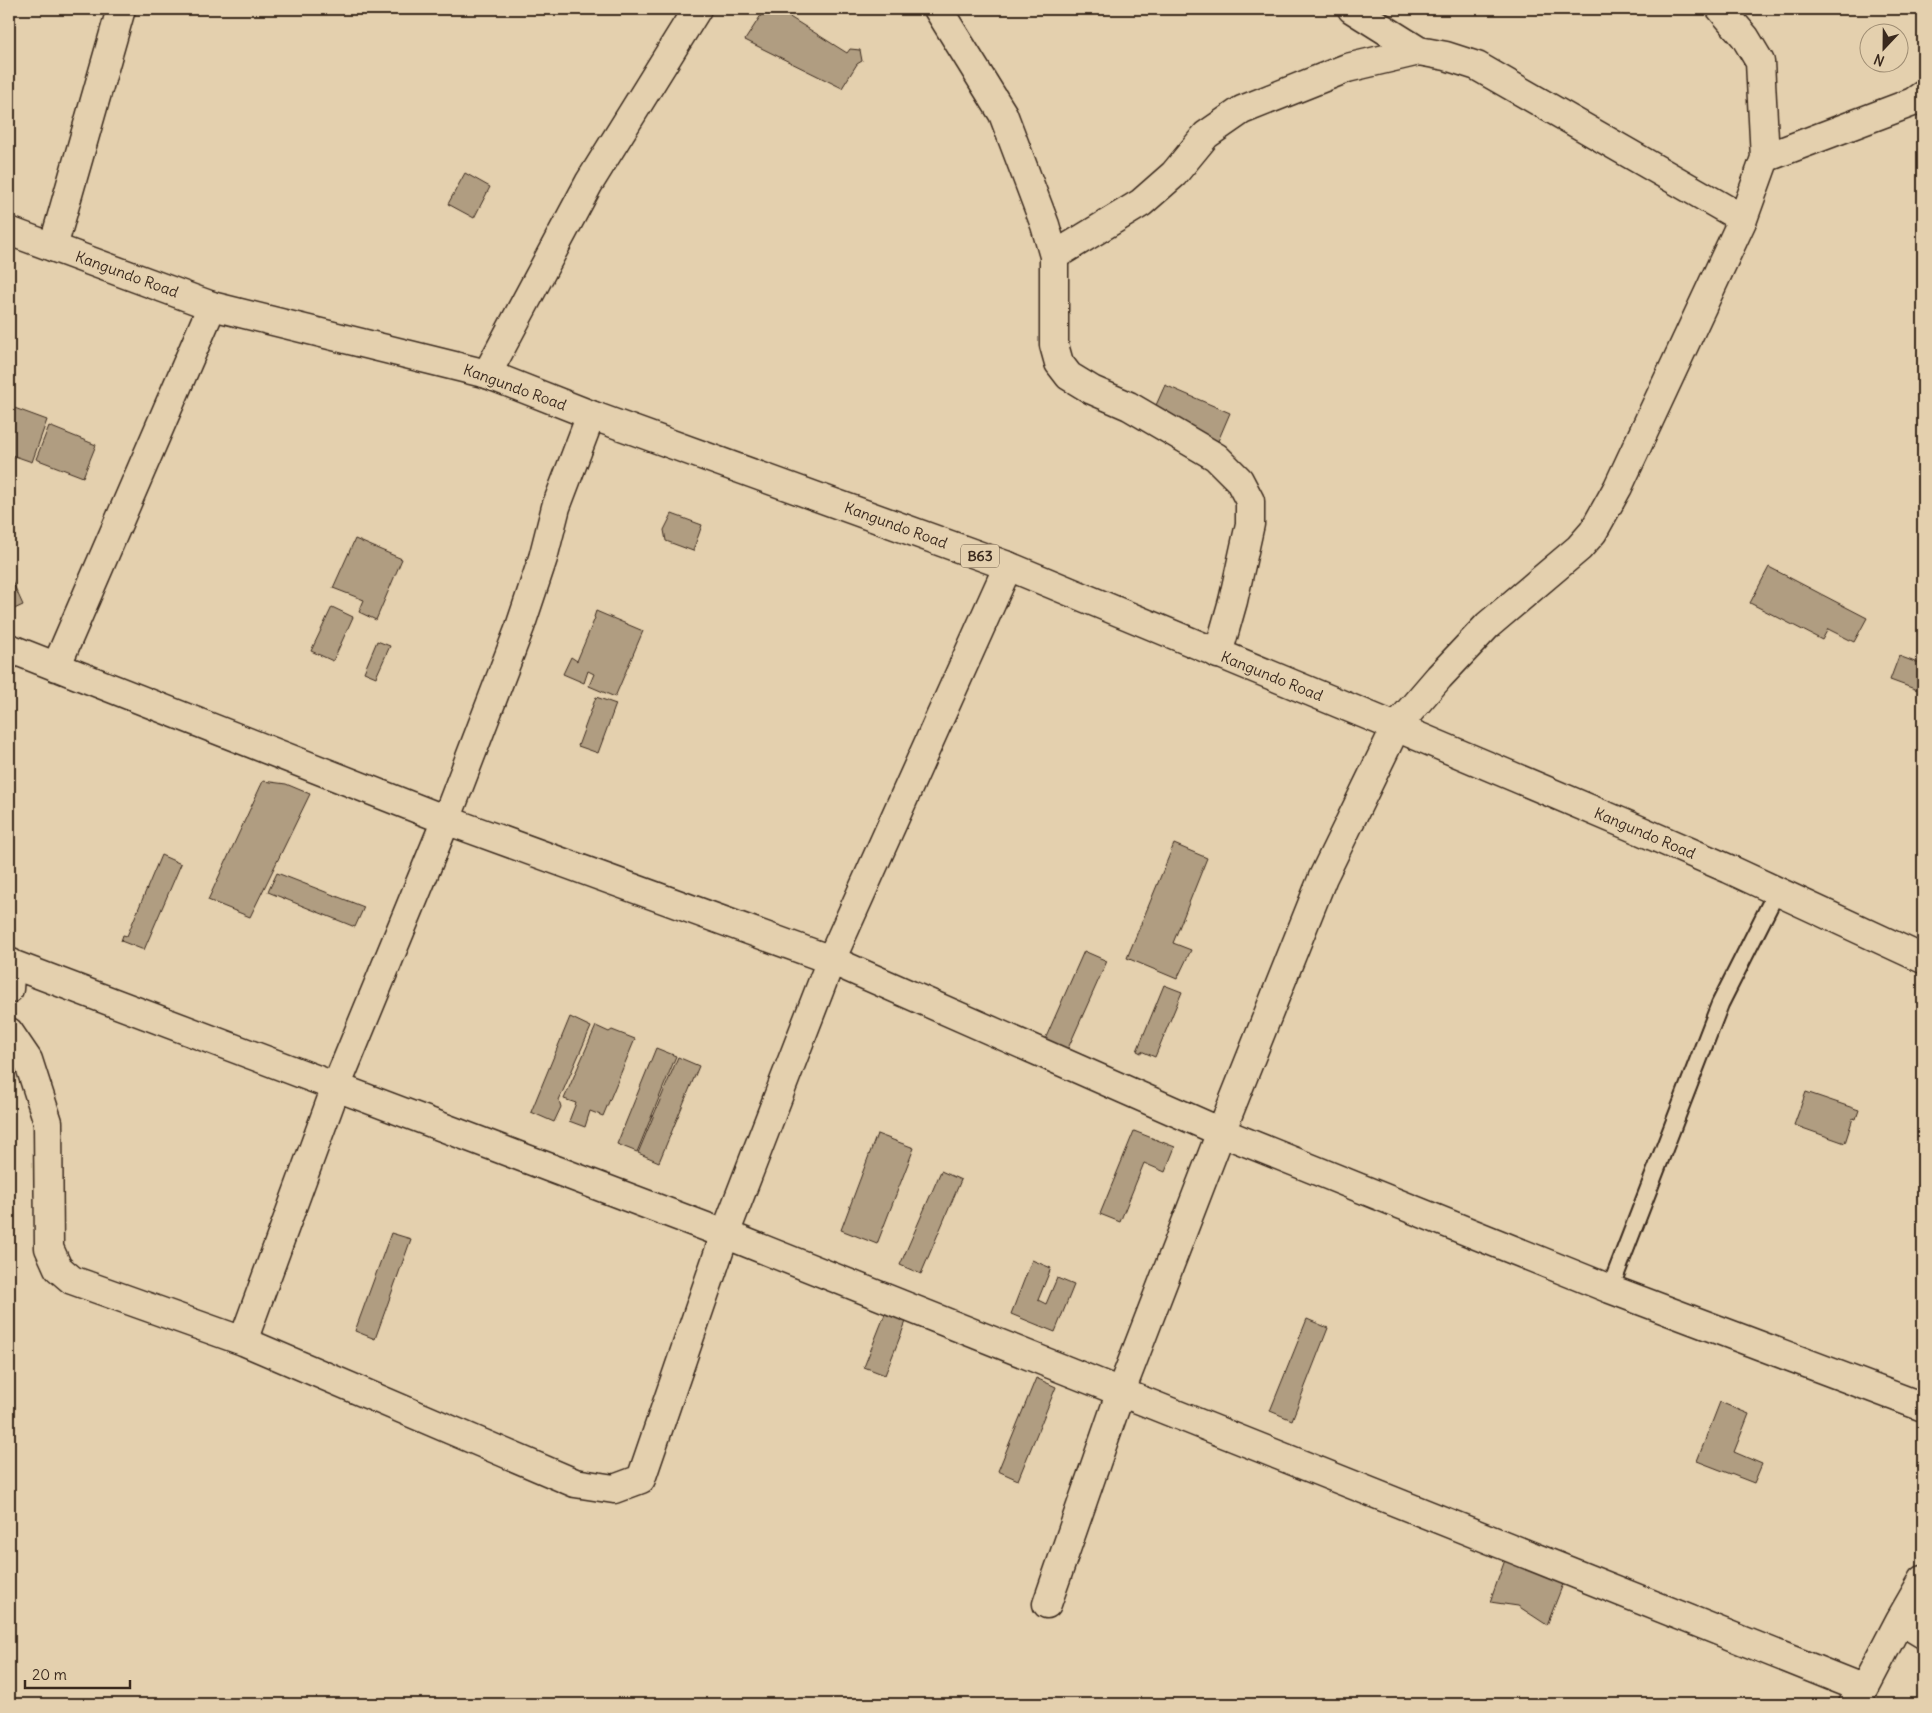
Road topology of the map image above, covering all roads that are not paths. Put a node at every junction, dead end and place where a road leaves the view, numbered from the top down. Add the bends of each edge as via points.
1 (121, 9) edge
2 (697, 9) edge
3 (938, 9) edge
4 (1352, 9) edge
5 (1721, 9) edge
6 (1419, 51) junction
7 (1923, 95) edge
8 (1766, 158) junction
9 (1743, 219) junction
10 (9, 231) edge
11 (53, 247) junction
12 (1054, 256) junction
13 (212, 306) junction
14 (486, 374) junction
15 (591, 415) junction
16 (1008, 566) junction
17 (9, 648) edge
18 (1218, 654) junction
19 (56, 667) junction
20 (1396, 727) junction
21 (446, 820) junction
22 (1777, 892) junction
23 (1923, 959) edge
24 (830, 960) junction
25 (9, 971) edge
26 (9, 1032) edge
27 (336, 1087) junction
28 (1221, 1132) junction
29 (725, 1234) junction
30 (1610, 1289) junction
31 (243, 1340) junction
32 (1121, 1391) junction
33 (1923, 1407) edge
34 (1923, 1580) edge
35 (1047, 1604) dead end
36 (1900, 1620) junction
37 (1923, 1634) edge
38 (1858, 1696) edge

1 - 11 main road
2 - 14 main road via 588,182
3 - 12 main road via 1003,114
4 - 6 main road
5 - 8 main road via 1745,37 1760,62
6 - 9 main road via 1477,66
6 - 12 main road via 1347,68 1242,110 1206,135 1174,174 1141,203
7 - 8 main road via 1913,102
8 - 9 main road
9 - 20 main road via 1618,487 1593,532 1579,548 1488,625
10 - 11 main road, Kangundo Road / B63
11 - 13 main road, Kangundo Road / B63
12 - 18 main road via 1054,345 1059,363 1069,376 1129,406 1216,458 1239,480 1250,501 1250,524
13 - 14 main road, Kangundo Road / B63
13 - 19 main road
14 - 15 main road, Kangundo Road / B63
15 - 16 main road, Kangundo Road / B63
15 - 21 main road via 556,507 520,627
16 - 18 main road, Kangundo Road / B63
16 - 24 main road
17 - 19 main road
18 - 20 main road, Kangundo Road / B63
19 - 21 main road
20 - 22 main road, Kangundo Road / B63
20 - 28 main road via 1323,876
21 - 24 main road
21 - 27 main road
22 - 23 main road, Kangundo Road / B63
22 - 30 lane via 1720,1004
24 - 28 main road
24 - 29 main road
25 - 27 main road
26 - 31 main road via 28,1060 48,1122 49,1248 58,1268 72,1280
27 - 29 main road
27 - 31 main road
28 - 30 main road
28 - 32 main road
29 - 31 main road via 641,1479 614,1489 575,1483
29 - 32 main road
30 - 33 main road
32 - 35 main road
32 - 38 main road
34 - 36 main road
36 - 37 main road
36 - 38 main road

